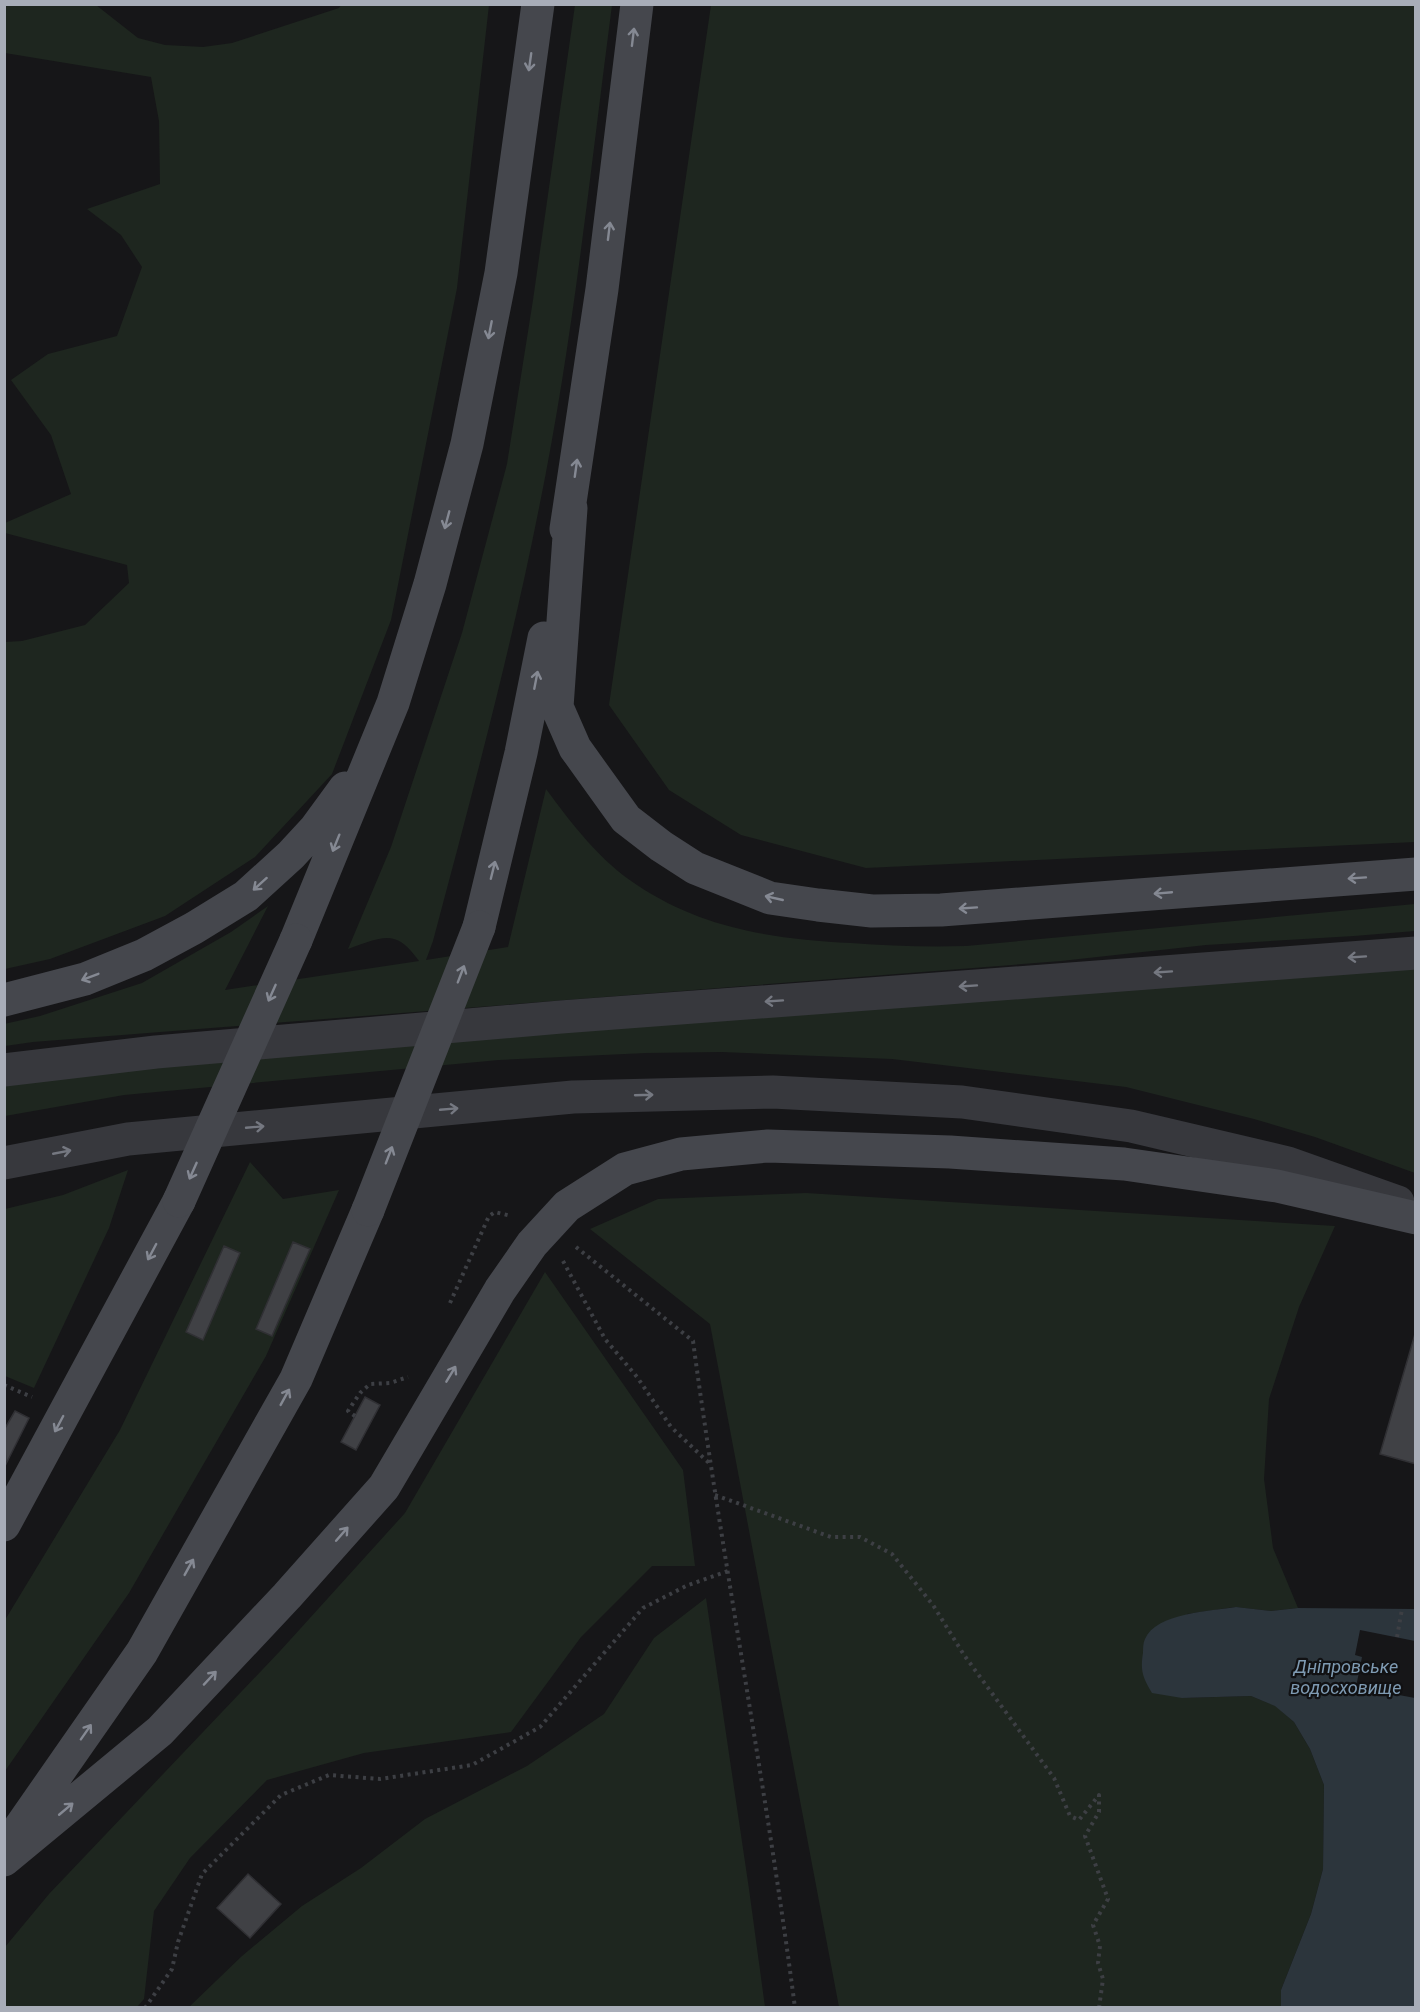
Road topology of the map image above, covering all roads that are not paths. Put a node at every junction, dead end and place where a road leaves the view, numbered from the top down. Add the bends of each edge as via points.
1 (538, 4) edge
2 (637, 4) edge
3 (571, 508) junction
4 (393, 703) junction
5 (1416, 874) edge
6 (1416, 953) edge
7 (4, 1000) edge
8 (4, 1070) edge
9 (4, 1163) edge
10 (1416, 1208) edge
11 (1416, 1218) edge
12 (4, 1525) edge
13 (4, 1849) edge
14 (4, 1860) edge

1 -> 4 main road via 501,273 467,444
3 -> 2 main road
5 -> 3 main road via 941,910 872,910 770,898 695,868 626,819 574,748 557,707
13 -> 3 main road, bridge via 142,1652 296,1378 368,1210 479,927 521,753
4 -> 7 main road via 342,794 291,855 246,896 144,955 85,980
4 -> 12 main road, bridge via 296,940 179,1201
6 -> 8 street via 561,1017 156,1052
9 -> 10 street via 140,1137 573,1097 772,1092 962,1102 1131,1126 1288,1163
14 -> 11 main road via 160,1731 287,1596 384,1487 500,1290 532,1244 567,1206 624,1169 681,1154 768,1146 950,1152 1124,1164 1277,1186

